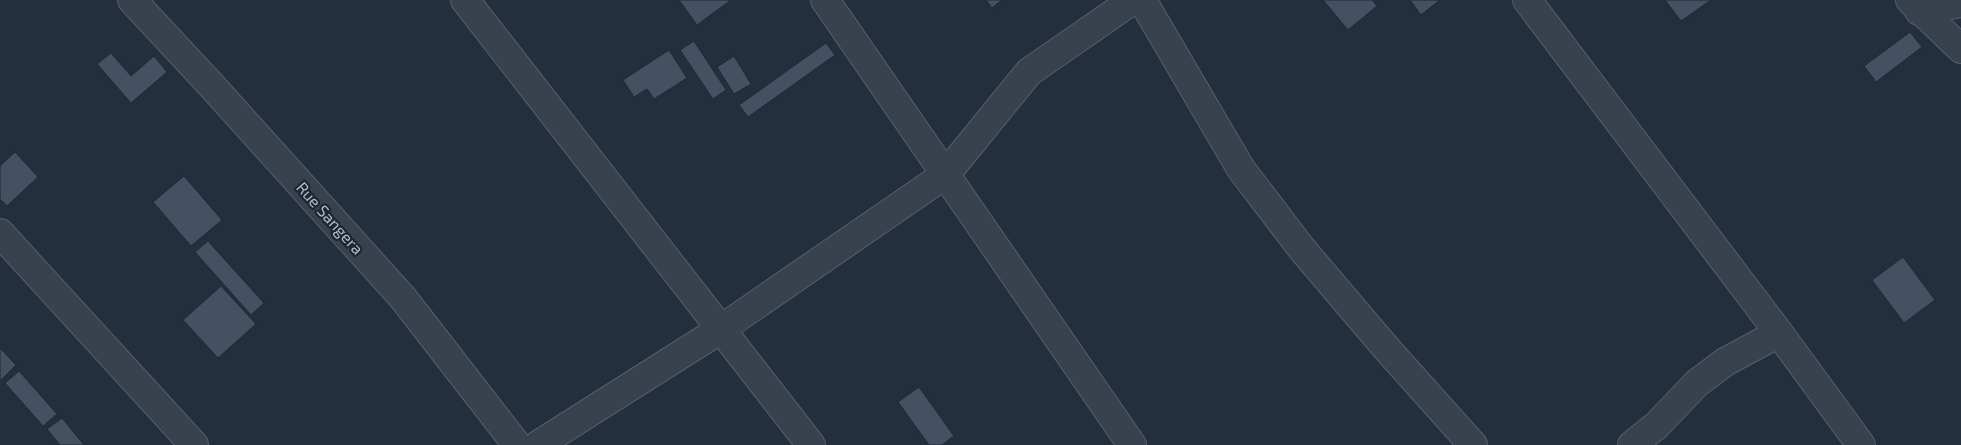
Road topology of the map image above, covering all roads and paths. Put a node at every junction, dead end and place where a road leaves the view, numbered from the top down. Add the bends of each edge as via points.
1 (132, 0) edge
2 (465, 0) edge
3 (825, 0) edge
4 (1132, 0) edge
5 (1142, 0) edge
6 (1527, 0) edge
7 (1961, 3) edge
8 (1915, 5) edge
9 (1961, 49) edge
10 (946, 174) junction
11 (0, 232) edge
12 (722, 328) junction
13 (1779, 333) junction
14 (184, 441) edge
15 (517, 445) edge
16 (538, 445) edge
17 (811, 445) edge
18 (1132, 445) edge
19 (1474, 445) edge
20 (1632, 445) edge
21 (1861, 445) edge

1 - 15 street, Rue Sangera via 403,298
2 - 12 street
3 - 10 street
4 - 10 street via 1028,72
5 - 19 street via 1241,169 1302,249
6 - 13 street
7 - 8 street
8 - 9 street
10 - 12 street
10 - 18 street
11 - 14 street
12 - 16 street
12 - 17 street
13 - 20 street via 1725,362 1697,383 1657,425
13 - 21 street

